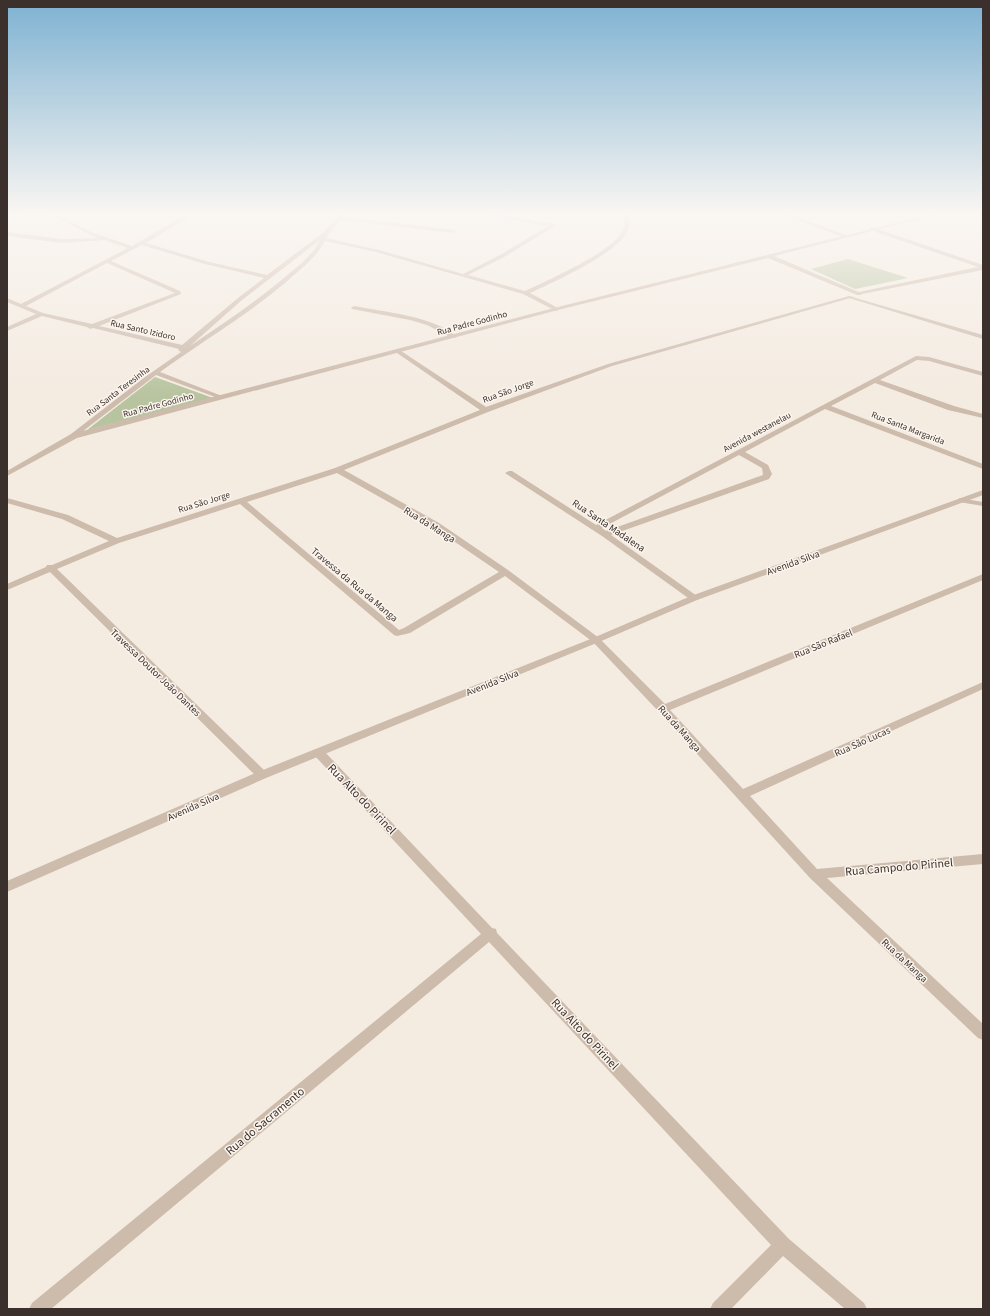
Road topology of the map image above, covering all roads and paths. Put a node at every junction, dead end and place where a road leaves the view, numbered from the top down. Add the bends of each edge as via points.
1 (83, 273) edge
2 (135, 273) edge
3 (252, 273) edge
4 (272, 273) edge
5 (291, 273) edge
6 (458, 273) edge
7 (467, 273) edge
8 (565, 273) edge
9 (699, 273) edge
10 (810, 273) edge
11 (957, 273) edge
12 (464, 275) junction
13 (267, 277) junction
14 (525, 293) junction
15 (859, 294) junction
16 (851, 297) junction
17 (7, 300) edge
18 (21, 306) junction
19 (354, 308) dead end
20 (556, 309) junction
21 (42, 314) junction
22 (90, 326) junction
23 (7, 329) edge
24 (454, 337) junction
25 (983, 337) edge
26 (183, 348) junction
27 (191, 350) junction
28 (399, 352) junction
29 (173, 360) junction
30 (156, 373) junction
31 (983, 374) edge
32 (874, 380) junction
33 (220, 397) junction
34 (826, 407) junction
35 (485, 410) junction
36 (983, 416) edge
37 (74, 436) junction
38 (740, 452) junction
39 (983, 467) edge
40 (338, 470) junction
41 (509, 473) dead end
42 (7, 474) edge
43 (983, 492) edge
44 (7, 500) edge
45 (962, 500) junction
46 (241, 501) junction
47 (983, 504) edge
48 (596, 528) junction
49 (605, 534) junction
50 (116, 541) junction
51 (50, 567) junction
52 (504, 572) junction
53 (983, 577) edge
54 (7, 587) edge
55 (694, 598) junction
56 (596, 640) junction
57 (983, 685) edge
58 (663, 709) junction
59 (319, 753) junction
60 (262, 775) junction
61 (741, 795) junction
62 (983, 859) edge
63 (814, 874) junction
64 (7, 887) edge
65 (491, 934) junction
66 (983, 1033) edge
67 (783, 1245) junction
68 (38, 1309) edge
69 (719, 1309) edge
70 (858, 1309) edge

1 - 18 street
2 - 22 street, Rua Santo Izidoro via 178,294
3 - 13 street
4 - 13 street, Rua Santa Teresinha
5 - 27 street, Rua Santa Teresinha via 243,313
6 - 12 street
7 - 12 street
8 - 14 street
9 - 20 street, Rua Padre Godinho
10 - 15 street
11 - 15 street, Rua São Jorge
12 - 14 street
13 - 26 street, Rua Santa Teresinha
14 - 20 street
15 - 16 street, Rua São Jorge
16 - 25 street
16 - 35 street, Rua São Jorge via 617,362
17 - 18 street, Rua Santo Izidoro
18 - 21 street, Rua Santo Izidoro
19 - 24 street via 411,318
20 - 24 street, Rua Padre Godinho
21 - 22 street, Rua Santo Izidoro
21 - 23 street
22 - 26 street, Rua Santo Izidoro
24 - 28 street, Rua Padre Godinho
26 - 27 street, Rua Santo Izidoro
26 - 29 street, Rua Santa Teresinha
27 - 29 street, Rua Santa Teresinha
28 - 33 street, Rua Padre Godinho
28 - 35 street
29 - 30 street, Rua Santa Teresinha
30 - 33 street
30 - 37 street, Rua Santa Teresinha
31 - 32 street, Avenida westanelau via 929,358 916,358
32 - 34 street, Avenida westanelau
32 - 36 street via 951,408
33 - 37 street, Rua Padre Godinho
34 - 38 street, Avenida westanelau
34 - 39 street, Rua Santa Margarida
35 - 40 street, Rua São Jorge
37 - 42 street
38 - 48 street, Avenida westanelau
38 - 49 street via 765,467 768,474 766,477
40 - 46 street, Rua São Jorge
40 - 52 street, Rua da Manga via 436,525
41 - 48 street, Rua Santa Madalena
43 - 45 street, Avenida Silva
44 - 50 street via 65,517
45 - 47 street
45 - 55 street, Avenida Silva
46 - 50 street, Rua São Jorge
46 - 52 street, Travessa da Rua da Manga via 397,633 407,631
48 - 49 street, Rua Santa Madalena
49 - 55 street, Rua Santa Madalena
50 - 51 street, Rua São Jorge
51 - 54 street, Rua São Jorge
51 - 60 street, Travessa Doutor João Dantes
52 - 56 street, Rua da Manga
53 - 58 street, Rua São Rafael
55 - 56 street, Avenida Silva
56 - 58 street, Rua da Manga
56 - 59 street, Avenida Silva
57 - 61 street, Rua São Lucas
58 - 61 street, Rua da Manga
59 - 60 street, Avenida Silva
59 - 65 street, Rua Alto do Pirinel
60 - 64 street, Avenida Silva
61 - 63 street, Rua da Manga
62 - 63 street, Rua Campo do Pirinel
63 - 66 street, Rua da Manga
65 - 67 street, Rua Alto do Pirinel
65 - 68 street, Rua do Sacramento
67 - 69 street
67 - 70 street, Rua Alto do Pirinel

